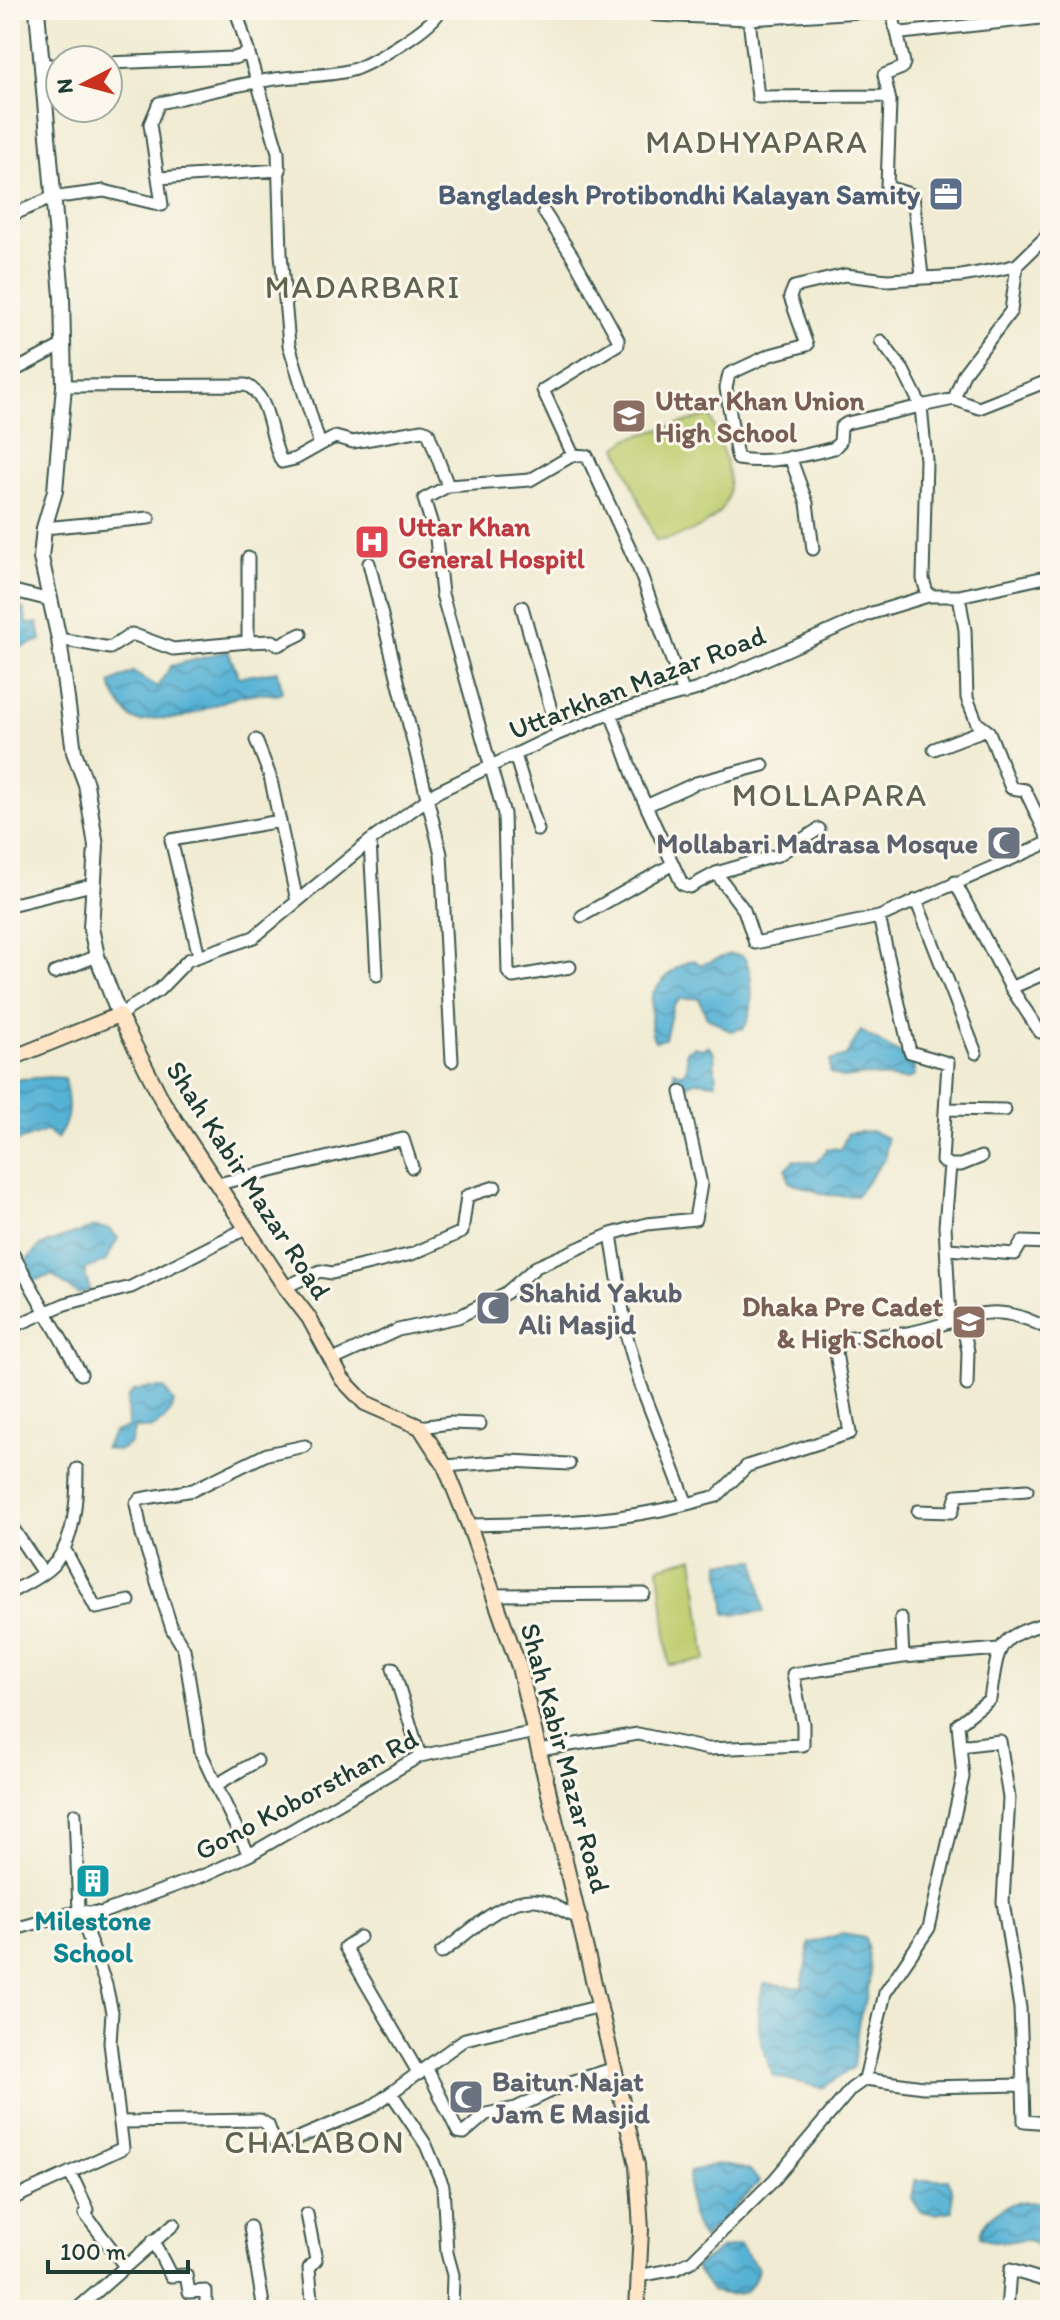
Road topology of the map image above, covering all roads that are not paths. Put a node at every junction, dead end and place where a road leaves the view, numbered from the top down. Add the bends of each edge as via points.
1 (37, 10) edge
2 (236, 10) edge
3 (440, 10) edge
4 (652, 10) edge
5 (893, 10) edge
6 (1050, 17) edge
7 (749, 19) junction
8 (897, 32) junction
9 (247, 54) junction
10 (124, 62) edge
11 (41, 65) joint
12 (257, 82) junction
13 (890, 101) junction
14 (280, 170) junction
15 (159, 178) junction
16 (51, 198) junction
17 (544, 212) dead end
18 (10, 216) edge
19 (1050, 233) edge
20 (1017, 265) junction
21 (922, 276) junction
22 (881, 341) dead end
23 (63, 345) junction
24 (10, 373) edge
25 (1050, 380) edge
26 (64, 386) junction
27 (954, 399) junction
28 (921, 406) junction
29 (320, 445) junction
30 (573, 455) junction
31 (790, 457) junction
32 (448, 486) junction
33 (149, 518) dead end
34 (44, 528) junction
35 (813, 549) dead end
36 (248, 558) dead end
37 (369, 563) dead end
38 (1050, 576) edge
39 (10, 590) edge
40 (928, 596) junction
41 (959, 596) junction
42 (50, 600) junction
43 (522, 607) dead end
44 (301, 634) dead end
45 (59, 639) junction
46 (248, 642) junction
47 (684, 694) junction
48 (611, 713) junction
49 (984, 730) junction
50 (558, 734) junction
51 (256, 740) dead end
52 (934, 749) dead end
53 (515, 755) junction
54 (763, 765) dead end
55 (490, 767) junction
56 (429, 798) junction
57 (648, 805) junction
58 (280, 821) junction
59 (819, 829) dead end
60 (538, 830) dead end
61 (370, 841) junction
62 (1050, 842) edge
63 (673, 864) junction
64 (716, 873) junction
65 (955, 882) junction
66 (92, 885) junction
67 (916, 900) junction
68 (297, 901) junction
69 (10, 905) edge
70 (582, 916) dead end
71 (879, 917) junction
72 (97, 956) junction
73 (199, 956) junction
74 (570, 967) dead end
75 (1050, 971) edge
76 (54, 973) dead end
77 (377, 975) dead end
78 (1011, 988) junction
79 (119, 1015) junction
80 (1040, 1032) dead end
81 (976, 1053) dead end
82 (10, 1059) edge
83 (452, 1061) dead end
84 (681, 1092) dead end
85 (946, 1109) junction
86 (1005, 1110) dead end
87 (981, 1157) dead end
88 (950, 1165) junction
89 (412, 1167) dead end
90 (218, 1184) junction
91 (495, 1187) dead end
92 (245, 1229) junction
93 (611, 1234) junction
94 (1050, 1243) edge
95 (10, 1249) edge
96 (948, 1249) junction
97 (285, 1287) junction
98 (44, 1312) junction
99 (956, 1318) junction
100 (10, 1328) edge
101 (1050, 1330) edge
102 (333, 1360) junction
103 (81, 1374) dead end
104 (967, 1385) dead end
105 (480, 1424) dead end
106 (420, 1427) junction
107 (305, 1446) dead end
108 (569, 1464) dead end
109 (445, 1466) junction
110 (77, 1469) dead end
111 (1027, 1490) dead end
112 (687, 1504) junction
113 (918, 1511) dead end
114 (10, 1524) edge
115 (469, 1525) junction
116 (64, 1548) junction
117 (43, 1573) junction
118 (10, 1593) edge
119 (644, 1594) dead end
120 (494, 1595) junction
121 (129, 1601) dead end
122 (901, 1618) dead end
123 (1050, 1622) edge
124 (999, 1649) junction
125 (903, 1657) junction
126 (393, 1668) dead end
127 (535, 1732) junction
128 (960, 1746) junction
129 (539, 1750) junction
130 (420, 1756) junction
131 (257, 1761) dead end
132 (216, 1785) junction
133 (75, 1814) dead end
134 (249, 1855) junction
135 (79, 1911) junction
136 (581, 1918) junction
137 (10, 1926) edge
138 (360, 1937) dead end
139 (441, 1953) dead end
140 (601, 2006) junction
141 (612, 2069) junction
142 (423, 2072) junction
143 (865, 2079) junction
144 (1023, 2085) junction
145 (392, 2094) junction
146 (122, 2122) junction
147 (1050, 2123) edge
148 (70, 2172) junction
149 (10, 2200) edge
150 (307, 2214) dead end
151 (174, 2224) dead end
152 (250, 2227) dead end
153 (153, 2241) junction
154 (124, 2265) junction
155 (638, 2276) junction
156 (1050, 2282) edge
157 (76, 2310) edge
158 (206, 2310) edge
159 (264, 2310) edge
160 (313, 2310) edge
161 (452, 2310) edge
162 (637, 2310) edge
163 (1007, 2310) edge

1 - 11 street, Shah Kabir Mazar Road
2 - 9 street
3 - 12 street via 382,58 351,70
4 - 7 street via 670,17
5 - 7 street
5 - 8 street
6 - 8 street
7 - 13 street via 758,97 883,96
8 - 13 street via 904,63 883,77
9 - 10 street
9 - 12 street
11 - 16 street, Shah Kabir Mazar Road
12 - 14 street
12 - 15 street via 159,103 150,124
13 - 21 street via 887,187 913,195
14 - 15 street
14 - 29 street via 289,345
15 - 16 street via 162,205 104,191
16 - 18 street
16 - 23 street, Shah Kabir Mazar Road
17 - 30 street via 618,339 618,344 543,390
19 - 20 street
20 - 21 street via 961,276
20 - 27 street via 1011,311 964,373
21 - 31 street via 887,280 845,275 794,287 790,297 807,345 729,374 726,388 738,459
22 - 28 street
23 - 24 street
23 - 26 street, Shah Kabir Mazar Road
25 - 27 street via 979,408
26 - 29 street via 246,385 269,419 282,462
26 - 34 street, Shah Kabir Mazar Road via 55,491
27 - 28 street
28 - 31 street via 847,423 834,448
28 - 40 street via 926,460 923,579
29 - 32 street via 335,437 353,442 422,430 428,432
30 - 32 street via 530,480
30 - 47 street via 587,456 639,569
31 - 35 street via 807,503
32 - 55 street via 428,495 424,506 436,538 442,594
33 - 34 street
34 - 42 street, Shah Kabir Mazar Road via 41,558
36 - 46 street
37 - 56 street
38 - 41 street, Uttarkhan Mazar Road
39 - 42 street
40 - 41 street, Uttarkhan Mazar Road
40 - 47 street, Uttarkhan Mazar Road via 869,614
41 - 49 street via 967,698
42 - 45 street, Shah Kabir Mazar Road
43 - 50 street
44 - 46 street via 278,645
45 - 46 street via 110,648 132,634 173,649
45 - 66 street, Shah Kabir Mazar Road via 74,752 86,784 96,846
47 - 48 street, Uttarkhan Mazar Road
48 - 50 street, Uttarkhan Mazar Road
48 - 57 street
49 - 52 street
49 - 62 street via 1011,788 1025,790
50 - 53 street, Uttarkhan Mazar Road
51 - 58 street
53 - 55 street, Uttarkhan Mazar Road
53 - 60 street
54 - 57 street via 696,783
55 - 56 street, Uttarkhan Mazar Road
55 - 74 street via 504,814 508,972 513,977
56 - 61 street, Uttarkhan Mazar Road
56 - 83 street via 441,854
57 - 63 street
58 - 68 street
58 - 73 street via 171,840
59 - 64 street via 778,855
61 - 68 street, Uttarkhan Mazar Road
61 - 77 street
62 - 65 street
63 - 64 street via 686,887
63 - 70 street
64 - 71 street via 744,910 755,943
65 - 67 street
65 - 78 street
66 - 69 street
66 - 72 street, Shah Kabir Mazar Road via 91,928
67 - 71 street
67 - 81 street
68 - 73 street, Uttarkhan Mazar Road via 254,937
71 - 85 street via 910,1052 948,1063
72 - 76 street
72 - 79 street, Shah Kabir Mazar Road
73 - 79 street, Uttarkhan Mazar Road
75 - 78 street
78 - 80 street
79 - 82 main road
79 - 90 main road, Shah Kabir Mazar Road via 163,1102
84 - 93 street via 701,1184 695,1219
85 - 86 street
85 - 88 street via 942,1161
87 - 88 street
88 - 96 street
89 - 90 street via 403,1139
90 - 92 main road, Shah Kabir Mazar Road
91 - 97 street via 467,1196 462,1232 437,1245 332,1273 320,1271
92 - 97 main road, Shah Kabir Mazar Road
92 - 98 street via 131,1287
93 - 102 street via 536,1267 506,1293 458,1317 398,1330
93 - 112 street via 627,1337
94 - 96 street via 1022,1242 1015,1254
95 - 98 street
96 - 99 street via 946,1279
97 - 102 main road, Shah Kabir Mazar Road
98 - 100 street
98 - 103 street
99 - 101 street via 1022,1315
99 - 104 street via 968,1351
99 - 112 street via 905,1333 840,1339 836,1353 850,1433 747,1466 717,1496
102 - 106 main road, Shah Kabir Mazar Road via 342,1379 365,1403
105 - 106 street
106 - 109 main road, Shah Kabir Mazar Road
107 - 132 street via 267,1454 193,1490 136,1504 172,1629 184,1649 193,1723
108 - 109 street
109 - 115 main road, Shah Kabir Mazar Road
110 - 116 street via 77,1499
111 - 113 street via 957,1495 952,1512
112 - 115 street via 588,1522
114 - 117 street
115 - 120 main road, Shah Kabir Mazar Road
116 - 117 street
116 - 121 street via 96,1608
117 - 118 street
119 - 120 street
120 - 127 main road, Shah Kabir Mazar Road
122 - 125 street
123 - 124 street via 1014,1632
124 - 125 street
124 - 128 street via 990,1699 958,1724
125 - 129 street via 793,1674 803,1745 708,1749 638,1734
126 - 130 street
127 - 129 main road, Shah Kabir Mazar Road
127 - 130 street, Gono Koborsthan Rd
128 - 143 street via 963,1777 929,1928 885,1993
128 - 144 street via 1000,1741 1009,1798 1003,1902 1020,2008
129 - 136 main road, Shah Kabir Mazar Road
130 - 134 street, Gono Koborsthan Rd
131 - 132 street
132 - 134 street
133 - 135 street
134 - 135 street, Gono Koborsthan Rd via 101,1913
135 - 137 street, Gono Koborsthan Rd
135 - 146 street via 112,2012 110,2043
136 - 139 street via 535,1899 505,1906
136 - 140 main road, Shah Kabir Mazar Road
138 - 142 street via 345,1947
140 - 141 main road, Shah Kabir Mazar Road
140 - 142 street via 465,2039
141 - 142 street via 516,2108 486,2114 464,2133 458,2132
141 - 155 main road, Shah Kabir Mazar Road via 637,2165
142 - 145 street
143 - 144 street via 923,2087
143 - 155 street via 692,2261
144 - 147 street via 1024,2121
145 - 146 street via 346,2120 284,2144 274,2141 260,2120
145 - 161 street via 426,2145 443,2186
146 - 148 street via 121,2152
148 - 149 street
148 - 154 street via 88,2210 85,2214
150 - 160 street via 316,2260 309,2268
151 - 153 street
152 - 159 street
153 - 154 street
153 - 158 street via 171,2276 186,2275 189,2292 206,2291
154 - 157 street
155 - 162 main road, Shah Kabir Mazar Road
156 - 163 street via 1010,2270

